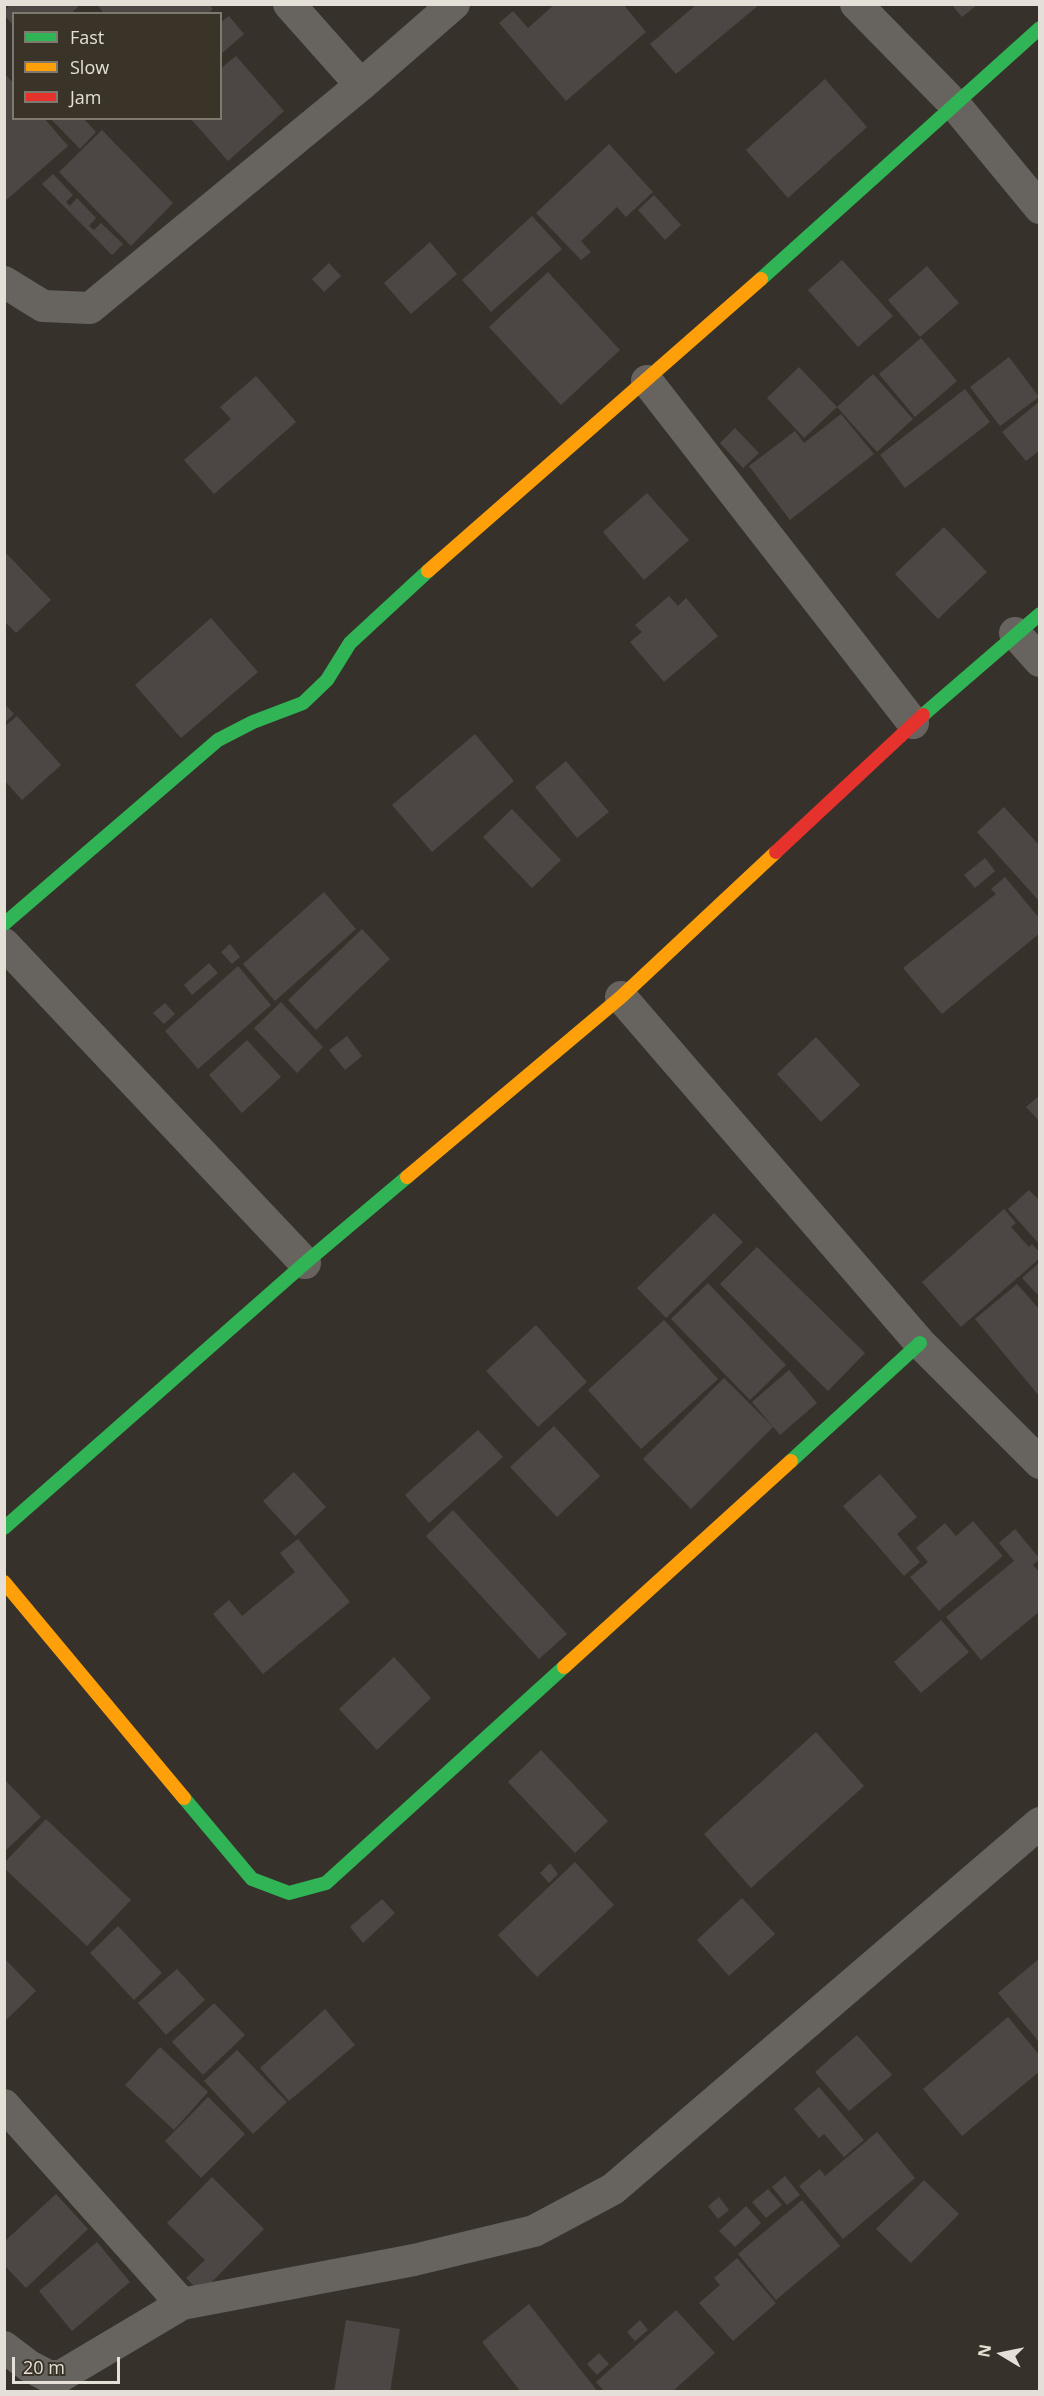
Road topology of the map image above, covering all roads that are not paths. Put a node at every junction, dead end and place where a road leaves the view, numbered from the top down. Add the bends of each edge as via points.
1 (289, 4) edge
2 (454, 4) edge
3 (856, 4) edge
4 (1040, 28) edge
5 (361, 85) junction
6 (955, 105) junction
7 (1040, 208) edge
8 (4, 282) edge
9 (647, 381) junction
10 (1040, 615) edge
11 (1015, 633) junction
12 (1040, 661) edge
13 (913, 723) junction
14 (4, 924) edge
15 (4, 944) edge
16 (621, 997) junction
17 (305, 1263) junction
18 (920, 1343) junction
19 (1040, 1463) edge
20 (4, 1528) edge
21 (4, 1582) edge
22 (1040, 1823) edge
23 (4, 2105) edge
24 (182, 2304) junction
25 (4, 2347) edge

1 - 5 street
2 - 5 street
3 - 6 street
4 - 6 street
5 - 8 street via 90,308 43,306
6 - 7 street
6 - 9 street
9 - 13 street
9 - 14 street via 376,617 350,644 327,680 303,703 218,740
10 - 11 street
11 - 12 street
11 - 13 street
13 - 16 street
15 - 17 street
16 - 17 street
16 - 18 street
17 - 20 street
18 - 19 street
18 - 21 street via 335,1875 317,1886 289,1893 252,1879
22 - 24 street via 613,2189 534,2231 414,2260
23 - 24 street
24 - 25 street via 61,2376 48,2376 29,2367

